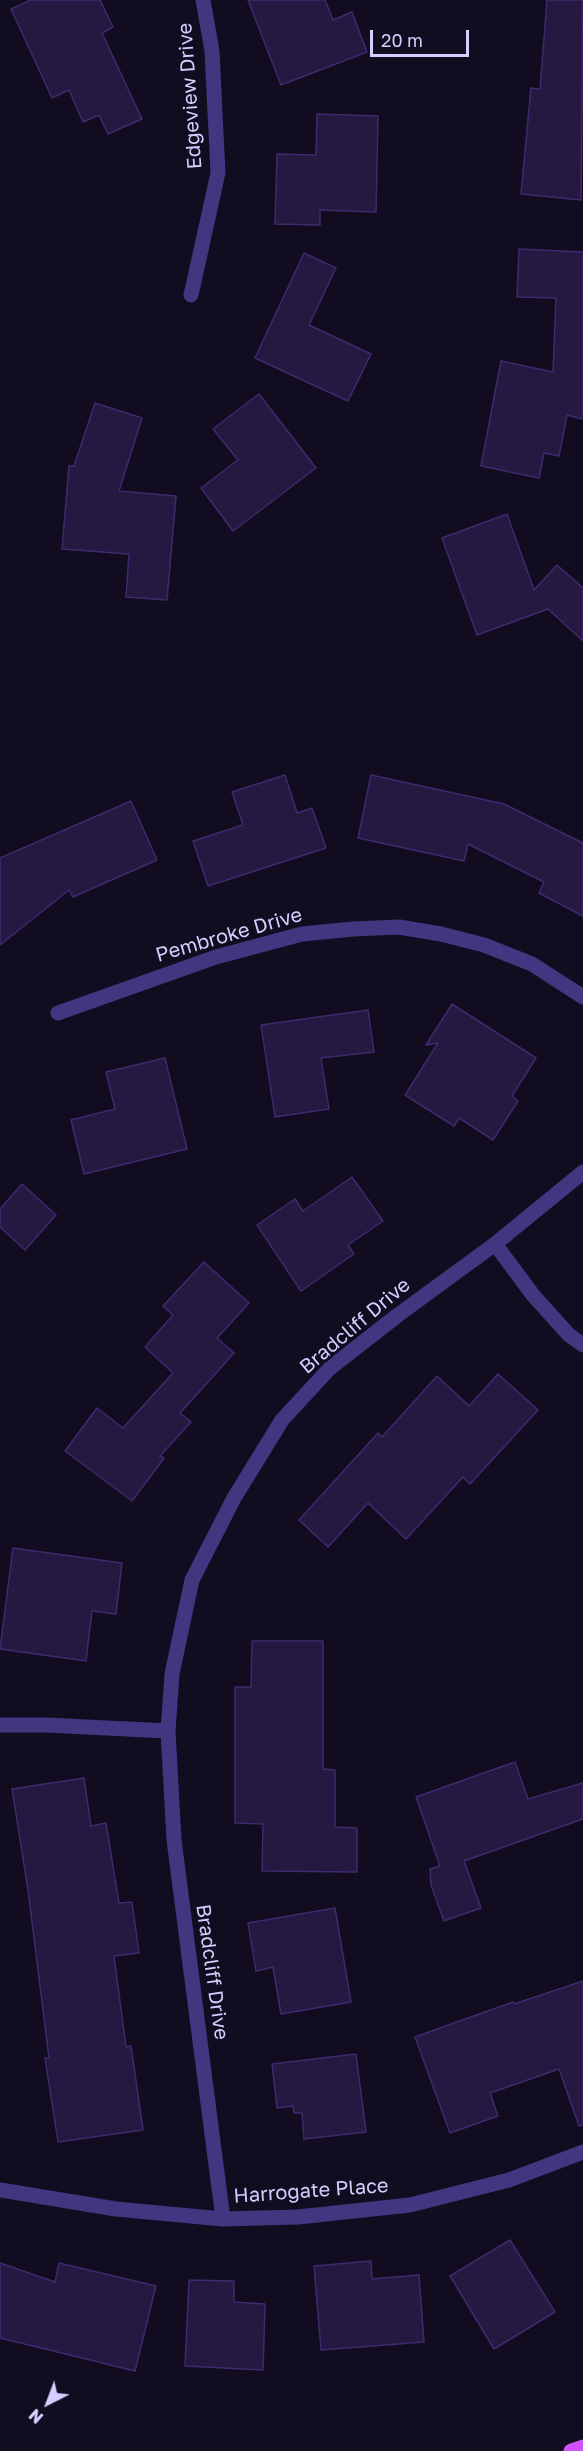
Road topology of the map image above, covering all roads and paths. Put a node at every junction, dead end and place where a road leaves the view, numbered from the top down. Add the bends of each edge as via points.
1 (204, 0) edge
2 (191, 295) dead end
3 (583, 997) edge
4 (58, 1013) dead end
5 (583, 1172) edge
6 (495, 1244) junction
7 (583, 1345) edge
8 (0, 1725) edge
9 (168, 1731) junction
10 (583, 2152) edge
11 (0, 2190) edge
12 (223, 2219) junction
13 (583, 2447) edge
14 (571, 2451) edge

1 - 2 street, Edgeview Drive via 212,51 218,173
3 - 4 street, Pembroke Drive via 532,964 484,945 399,927 302,933 216,957
5 - 6 street, Bradcliff Drive
6 - 7 street via 533,1295
6 - 9 street, Bradcliff Drive via 330,1368 282,1420 234,1498 192,1580 172,1674
8 - 9 street
9 - 12 street, Bradcliff Drive via 174,1840
10 - 12 street, Harrogate Place via 509,2180 410,2205 298,2217
11 - 12 street, Harrogate Place via 116,2209
13 - 14 main road

